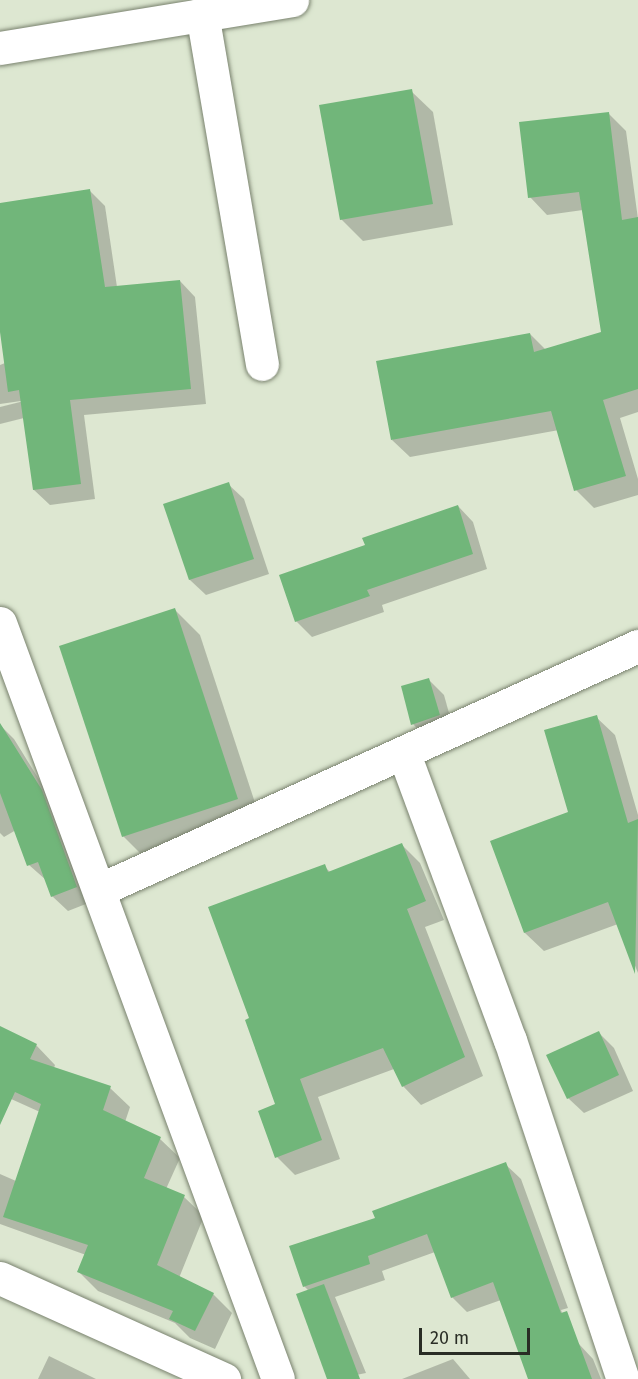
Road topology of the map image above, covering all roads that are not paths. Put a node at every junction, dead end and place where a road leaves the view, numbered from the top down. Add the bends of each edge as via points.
1 (292, 0) edge
2 (202, 13) junction
3 (0, 48) edge
4 (262, 364) dead end
5 (0, 623) edge
6 (638, 646) edge
7 (404, 754) junction
8 (99, 890) junction
9 (0, 1278) edge
10 (224, 1379) edge
11 (278, 1379) edge
12 (623, 1379) edge

1 - 2 street
2 - 3 street
2 - 4 street
5 - 8 street
6 - 7 street
7 - 8 street
7 - 12 street via 510,1040
8 - 11 street
9 - 10 street

